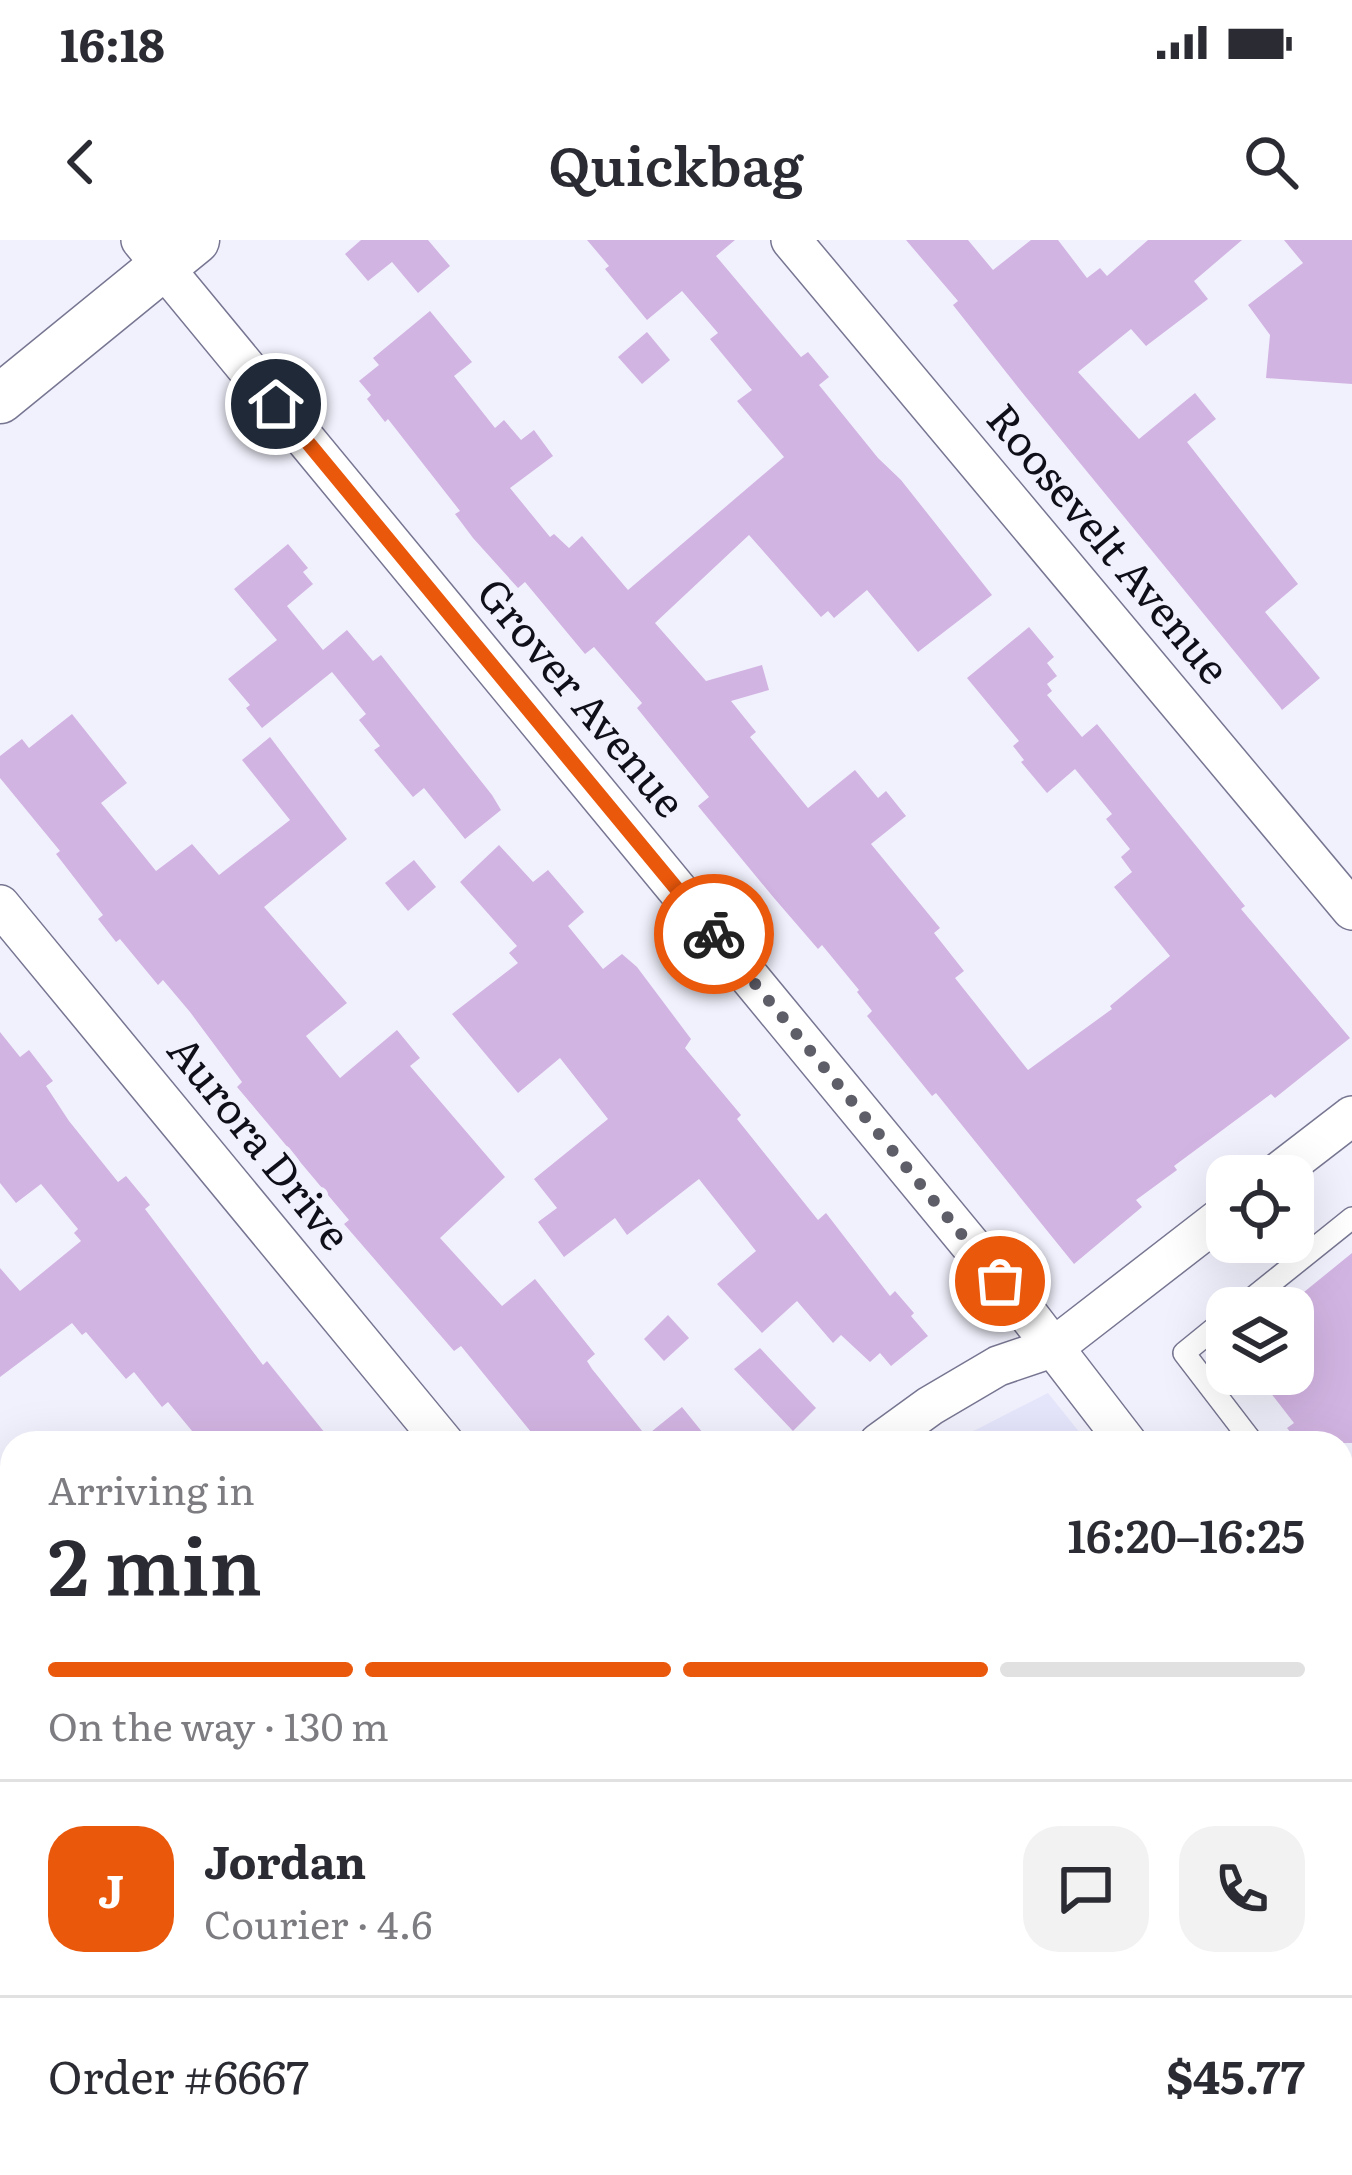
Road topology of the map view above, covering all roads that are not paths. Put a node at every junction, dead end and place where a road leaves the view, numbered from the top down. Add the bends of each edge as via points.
1 (791, 240) edge
2 (166, 249) edge
3 (0, 399) edge
4 (0, 905) edge
5 (1352, 910) edge
6 (1352, 1116) edge
7 (1301, 1155) edge
8 (1352, 1218) edge
9 (1206, 1229) edge
10 (1266, 1287) edge
11 (1206, 1335) edge
12 (1054, 1348) junction
13 (1206, 1382) edge
14 (1216, 1395) edge
15 (434, 1431) edge
16 (896, 1431) edge
17 (1118, 1431) edge
18 (1244, 1431) edge

1 - 5 street, Roosevelt Avenue
2 - 3 street
2 - 12 street, Grover Avenue
4 - 15 street, Aurora Drive
6 - 7 street
8 - 10 lane
9 - 12 street
11 - 13 lane via 1184,1353
12 - 16 street via 998,1366
12 - 17 street, Grover Avenue
14 - 18 lane

